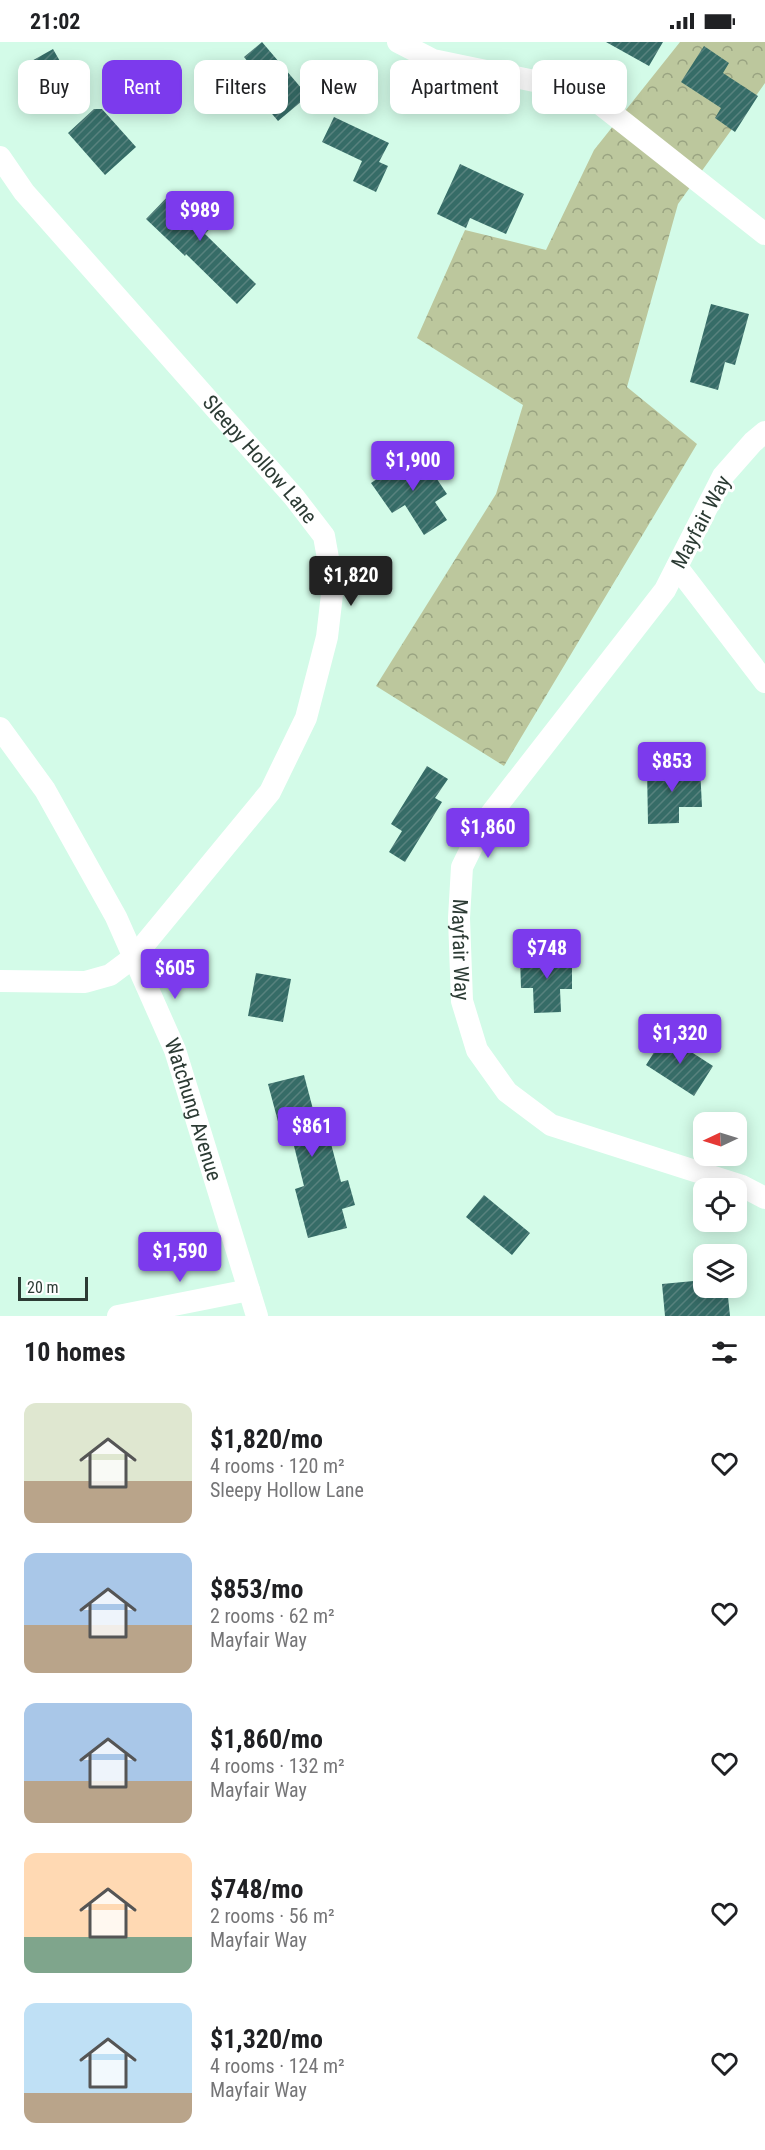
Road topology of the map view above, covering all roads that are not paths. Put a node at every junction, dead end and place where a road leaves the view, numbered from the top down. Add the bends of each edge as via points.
1 (398, 42) edge
2 (0, 157) edge
3 (765, 234) edge
4 (765, 432) edge
5 (677, 567) junction
6 (765, 682) edge
7 (0, 728) edge
8 (134, 957) junction
9 (0, 981) edge
10 (765, 1198) edge
11 (249, 1290) junction
12 (118, 1316) edge
13 (257, 1316) edge

1 - 3 street via 433,60 544,83 599,103
2 - 8 street, Sleepy Hollow Lane via 24,192 294,497 324,536 333,586 327,637 306,718 270,792
4 - 5 street, Mayfair Way via 723,476
5 - 6 street
5 - 10 street, Mayfair Way via 665,590 483,824 462,867 462,1001 477,1050 501,1084 551,1125 742,1186
7 - 8 street, Watchung Avenue via 45,790 117,917
8 - 9 street, Sleepy Hollow Lane via 110,975 85,982
8 - 11 street, Watchung Avenue via 175,1050
11 - 12 street
11 - 13 street, Watchung Avenue

